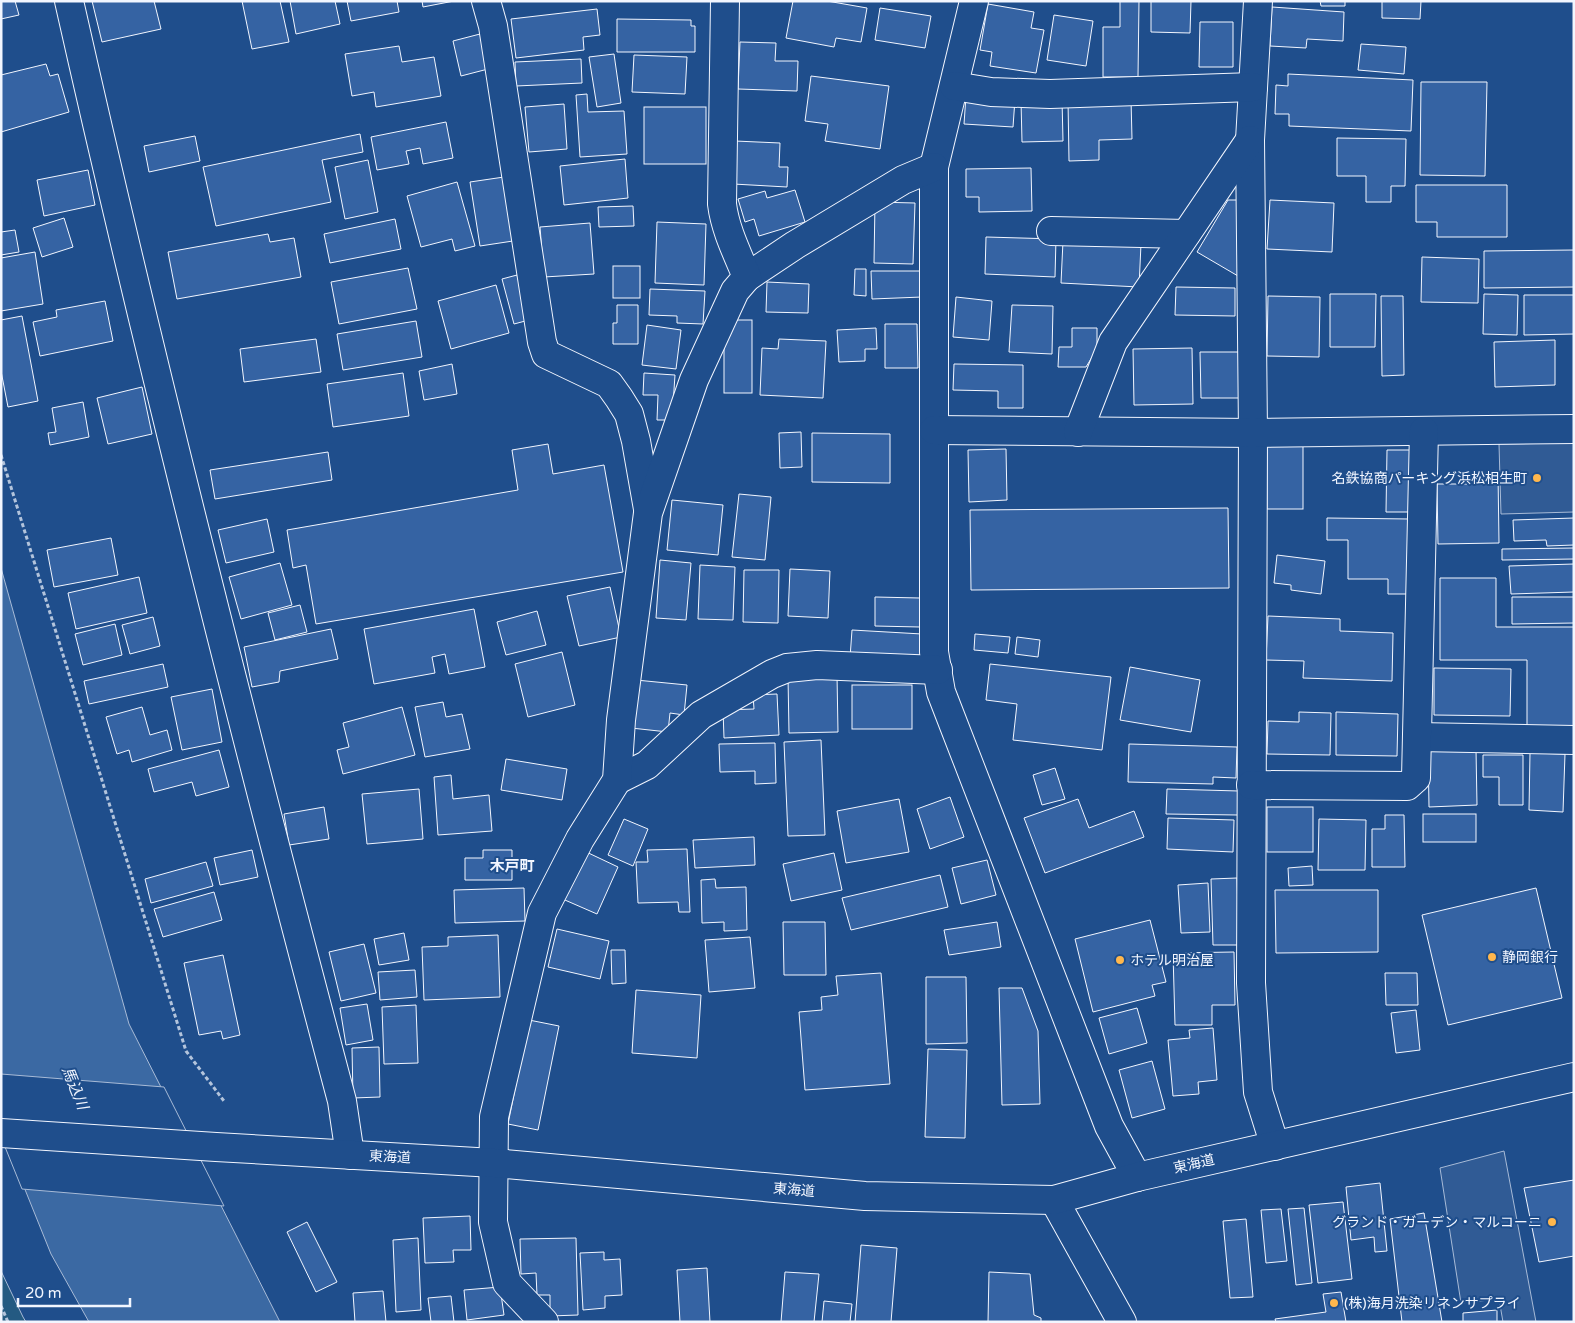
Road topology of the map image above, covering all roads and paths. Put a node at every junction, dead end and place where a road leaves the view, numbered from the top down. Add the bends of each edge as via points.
1 (69, 1) edge
2 (486, 1) edge
3 (725, 1) edge
4 (974, 1) edge
5 (1258, 1) edge
6 (954, 86) junction
7 (1252, 87) junction
8 (1250, 140) junction
9 (934, 167) junction
10 (1051, 230) dead end
11 (1186, 234) junction
12 (747, 277) junction
13 (1574, 429) edge
14 (934, 430) junction
15 (1424, 431) junction
16 (1078, 432) junction
17 (1252, 433) junction
18 (1, 455) edge
19 (648, 513) junction
20 (938, 670) junction
21 (1417, 737) junction
22 (1574, 740) edge
23 (617, 780) junction
24 (1252, 785) junction
25 (1574, 1077) edge
26 (224, 1101) dead end
27 (1, 1133) edge
28 (1275, 1146) junction
29 (350, 1155) junction
30 (494, 1163) junction
31 (1137, 1176) junction
32 (1054, 1200) junction
33 (1, 1306) edge
34 (8, 1322) edge
35 (544, 1322) edge
36 (1122, 1322) edge

1 - 29 main road via 115,204 247,742 342,1101
2 - 19 main road via 494,26 542,342 546,354 608,384 629,414
3 - 12 main road via 722,204 732,241
4 - 6 main road
5 - 7 main road
6 - 7 main road via 991,92 1050,94
6 - 9 main road
7 - 8 main road
8 - 11 main road
8 - 17 main road
9 - 12 main road via 903,180
9 - 14 main road
10 - 11 main road
11 - 16 main road via 1113,342
12 - 19 main road via 736,290 694,380
13 - 15 main road
14 - 16 main road
14 - 20 main road via 934,652
15 - 17 main road
15 - 21 main road
16 - 17 main road
17 - 24 main road
18 - 26 path via 186,1051
19 - 23 main road via 621,720
20 - 23 main road via 817,665 787,668 701,715 647,765
20 - 31 main road via 941,692 1109,1126
21 - 22 main road
21 - 24 main road via 1416,778 1407,786
23 - 30 main road via 580,839 542,913 494,1117
24 - 28 main road via 1251,983 1258,1092
25 - 28 main road, 東海道
27 - 29 main road, 東海道
28 - 31 main road, 東海道
29 - 30 main road, 東海道
30 - 32 main road, 東海道 via 865,1196
30 - 35 main road via 494,1222 507,1283
31 - 32 main road, 東海道
32 - 36 main road
33 - 34 path

